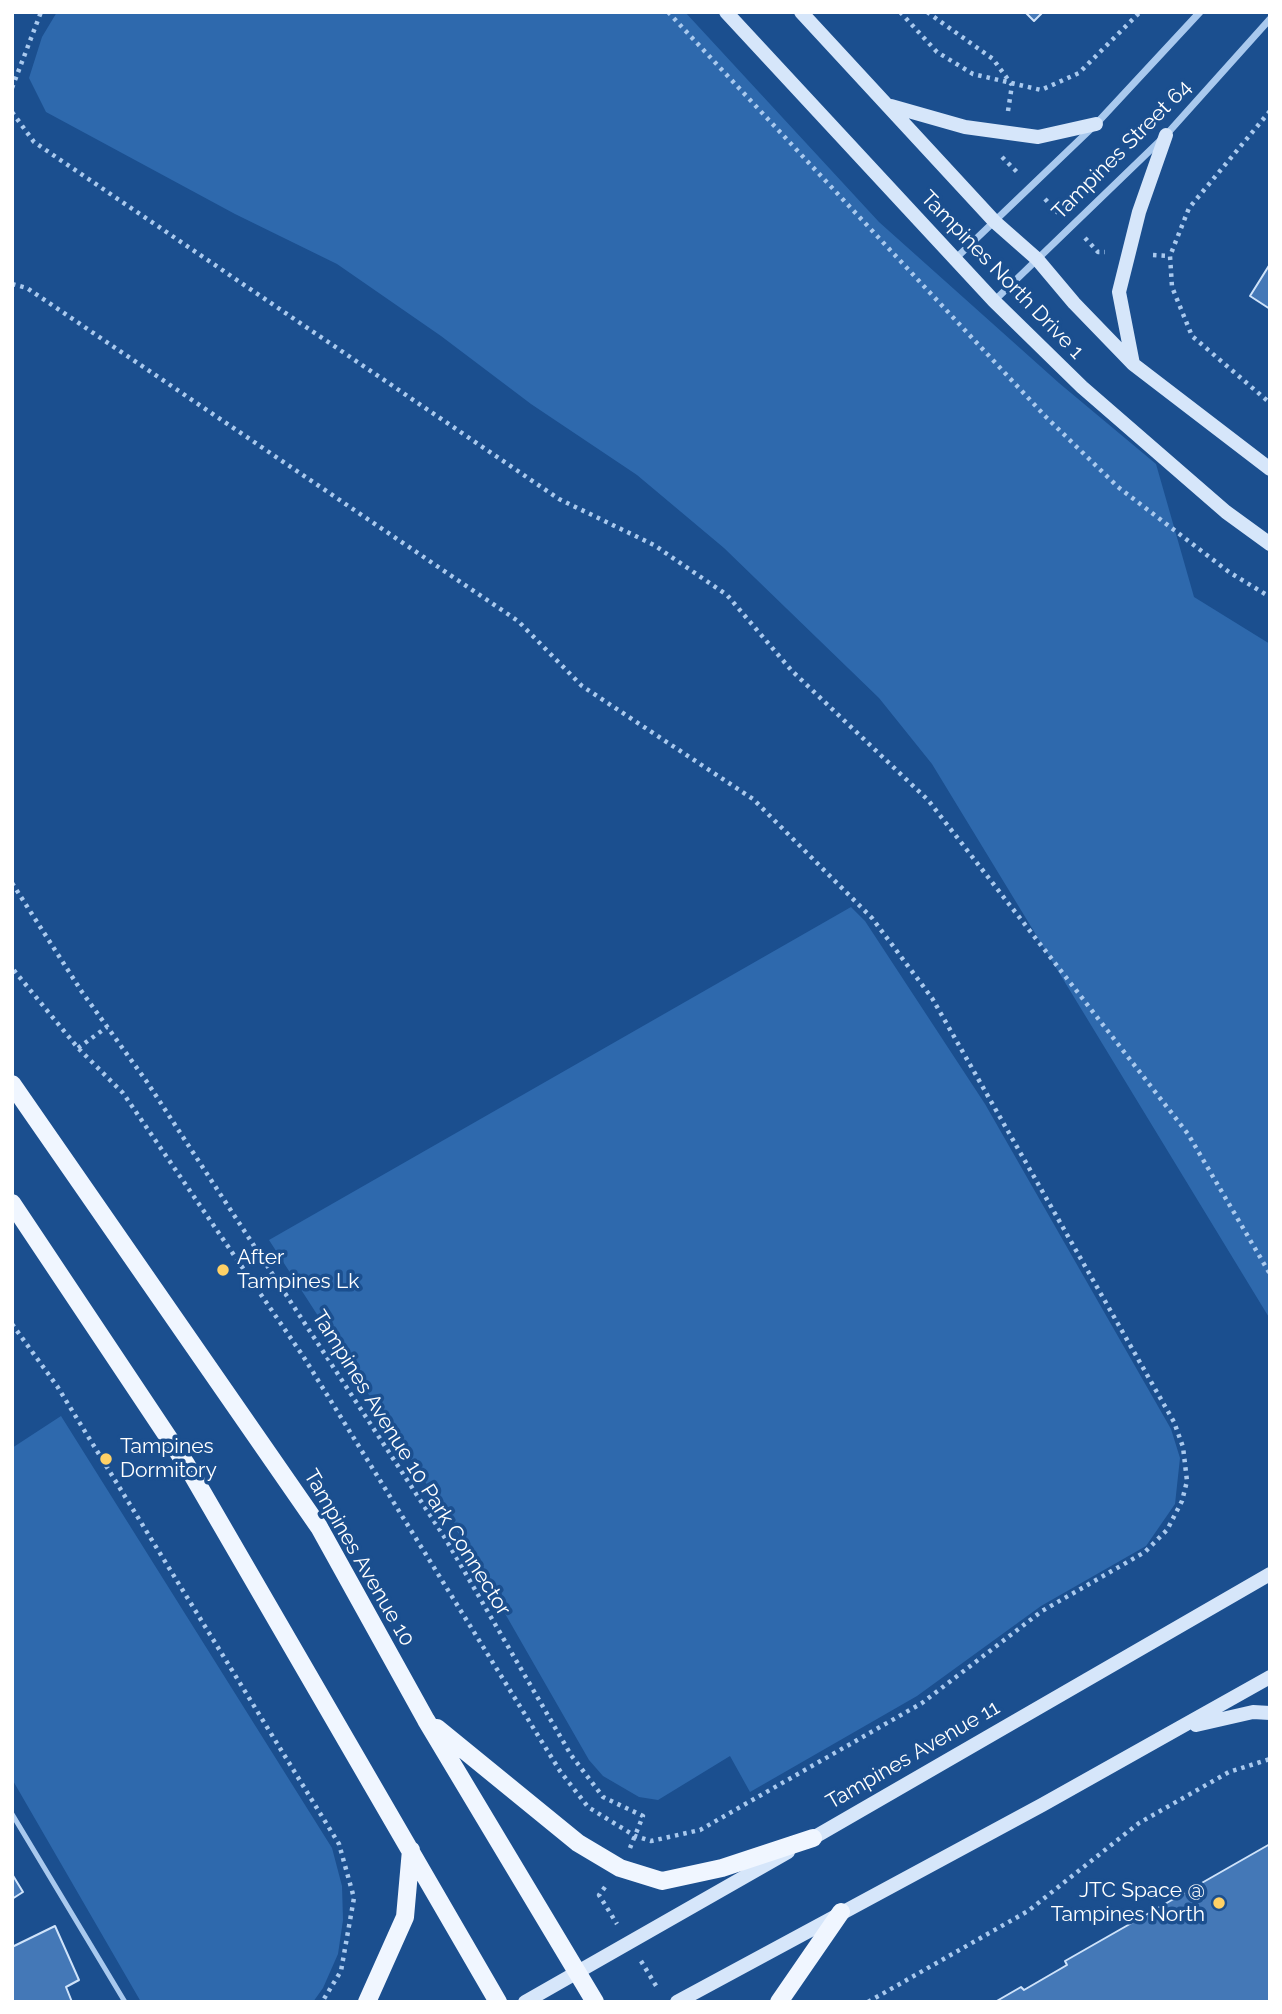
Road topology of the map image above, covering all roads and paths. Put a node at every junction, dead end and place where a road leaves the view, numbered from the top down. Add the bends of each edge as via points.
1 (41, 12) edge
2 (668, 12) edge
3 (726, 12) edge
4 (801, 12) edge
5 (900, 12) edge
6 (927, 12) edge
7 (1140, 12) edge
8 (1200, 12) edge
9 (1270, 19) edge
10 (1012, 85) junction
11 (12, 88) edge
12 (889, 106) junction
13 (1270, 111) edge
14 (12, 112) edge
15 (14, 121) edge
16 (1096, 124) junction
17 (1166, 135) junction
18 (1002, 157) dead end
19 (1031, 186) junction
20 (995, 222) junction
21 (1072, 226) junction
22 (1098, 252) dead end
23 (1037, 259) junction
24 (954, 260) junction
25 (12, 284) edge
26 (994, 301) junction
27 (1133, 364) junction
28 (1270, 403) edge
29 (1270, 469) edge
30 (1270, 544) edge
31 (1270, 597) edge
32 (12, 883) edge
33 (12, 968) edge
34 (107, 1027) junction
35 (78, 1048) junction
36 (12, 1084) edge
37 (12, 1203) edge
38 (1270, 1274) edge
39 (12, 1324) edge
40 (1270, 1574) edge
41 (1270, 1677) edge
42 (1270, 1713) edge
43 (426, 1720) junction
44 (1179, 1729) junction
45 (1270, 1759) edge
46 (12, 1814) edge
47 (635, 1836) junction
48 (813, 1838) junction
49 (411, 1850) junction
50 (841, 1912) junction
51 (577, 1972) junction
52 (125, 2002) edge
53 (322, 2002) edge
54 (367, 2002) edge
55 (499, 2002) edge
56 (525, 2002) edge
57 (595, 2002) edge
58 (677, 2002) edge
59 (779, 2002) edge
60 (868, 2002) edge

1 - 11 path
2 - 31 path via 1046,417 1118,487 1229,572
3 - 24 street, Tampines North Drive 1
4 - 12 street, Tampines North Drive 1
5 - 10 path via 937,52 973,74
6 - 10 path via 993,59
7 - 10 path via 1079,74 1041,90
8 - 16 street, Tampines Street 64
9 - 17 street, Tampines Street 64
12 - 16 street via 965,127 1038,137
12 - 20 street, Tampines North Drive 1
13 - 28 path via 1189,208 1170,256 1172,287 1192,336
14 - 15 path
15 - 38 path via 34,142 559,499 654,545 727,595 792,671 928,800 1188,1135
16 - 19 street, Tampines Street 64
17 - 21 street, Tampines Street 64
17 - 27 street via 1139,212 1119,292
18 - 19 path
19 - 20 street, Tampines Street 64
19 - 21 path
20 - 23 street, Tampines North Drive 1
20 - 24 street, Tampines Street 64
21 - 22 path
21 - 23 street, Tampines Street 64
23 - 26 street, Tampines Street 64
23 - 27 street, Tampines North Drive 1
24 - 26 street, Tampines North Drive 1
25 - 47 path via 27,288 518,621 582,686 753,799 872,918 932,998 1174,1422 1187,1481 1167,1530 1145,1552 1042,1611 922,1703 743,1807 700,1829 652,1841
26 - 30 street, Tampines North Drive 1 via 1082,387 1226,512
27 - 29 street, Tampines North Drive 1
32 - 34 path, Tampines Avenue 10 Park Connector
33 - 35 path
34 - 35 path
34 - 47 path, Tampines Avenue 10 Park Connector via 148,1082 445,1538 571,1755 603,1797 643,1816
35 - 47 path via 123,1093 303,1356 560,1771 588,1807
36 - 43 main road, Tampines Avenue 10 via 320,1527
37 - 49 main road via 186,1464
39 - 53 path via 57,1386 340,1844 354,1898 341,1971
40 - 48 street, Tampines Avenue 11
41 - 44 street
42 - 44 street
43 - 48 main road via 578,1843 620,1868 662,1881 722,1868
43 - 51 main road, Tampines Avenue 10
44 - 50 street
45 - 60 path via 1229,1772 1139,1823 1028,1911
46 - 52 lane
48 - 51 street, Tampines Avenue 11
49 - 54 main road via 405,1917
49 - 55 main road
50 - 58 street
50 - 59 main road
51 - 56 street, Tampines Avenue 11
51 - 57 main road, Tampines Avenue 10

